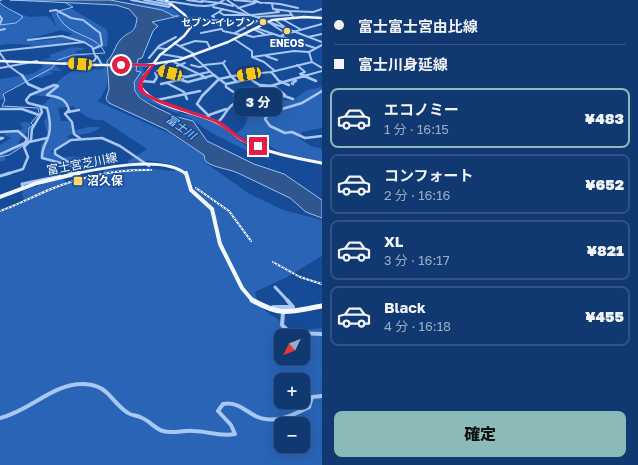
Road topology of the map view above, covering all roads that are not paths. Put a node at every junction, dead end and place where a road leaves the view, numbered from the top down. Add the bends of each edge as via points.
1 (133, 0) edge
2 (144, 0) edge
3 (187, 0) edge
4 (224, 0) edge
5 (227, 0) edge
6 (234, 0) edge
7 (254, 0) edge
8 (158, 1) edge
9 (167, 1) edge
10 (202, 1) edge
11 (194, 3) dead end
12 (221, 3) junction
13 (255, 3) junction
14 (261, 3) junction
15 (153, 4) junction
16 (272, 4) junction
17 (235, 6) junction
18 (204, 7) junction
19 (213, 8) junction
20 (239, 8) junction
21 (298, 8) dead end
22 (223, 9) junction
23 (322, 9) edge
24 (201, 10) dead end
25 (276, 10) junction
26 (50, 11) dead end
27 (233, 11) junction
28 (219, 12) junction
29 (248, 14) junction
30 (291, 15) junction
31 (0, 16) edge
32 (214, 17) dead end
33 (256, 17) junction
34 (322, 18) edge
35 (189, 19) junction
36 (282, 19) junction
37 (275, 20) junction
38 (217, 21) junction
39 (231, 21) dead end
40 (257, 21) junction
41 (270, 22) junction
42 (0, 24) edge
43 (322, 24) edge
44 (278, 25) junction
45 (272, 26) junction
46 (256, 28) junction
47 (284, 28) junction
48 (5, 29) dead end
49 (221, 29) junction
50 (300, 29) junction
51 (0, 30) edge
52 (292, 31) junction
53 (201, 33) dead end
54 (235, 33) junction
55 (274, 33) junction
56 (285, 33) junction
57 (322, 34) edge
58 (242, 35) junction
59 (266, 35) junction
60 (282, 35) junction
61 (301, 35) junction
62 (176, 37) dead end
63 (306, 37) junction
64 (234, 39) junction
65 (293, 39) junction
66 (28, 40) dead end
67 (83, 42) junction
68 (322, 43) edge
69 (174, 44) junction
70 (180, 46) junction
71 (157, 48) junction
72 (210, 48) junction
73 (315, 48) junction
74 (93, 49) junction
75 (166, 49) junction
76 (0, 52) edge
77 (309, 52) junction
78 (161, 54) junction
79 (175, 54) dead end
80 (193, 54) junction
81 (94, 55) junction
82 (171, 56) junction
83 (266, 56) junction
84 (252, 57) junction
85 (150, 58) dead end
86 (185, 58) junction
87 (277, 60) dead end
88 (0, 61) edge
89 (5, 61) junction
90 (37, 61) junction
91 (174, 62) junction
92 (312, 62) junction
93 (167, 63) junction
94 (185, 63) dead end
95 (94, 64) junction
96 (154, 64) junction
97 (181, 64) junction
98 (102, 65) dead end
99 (191, 65) dead end
100 (204, 65) junction
101 (317, 65) junction
102 (9, 66) junction
103 (177, 66) dead end
104 (297, 66) junction
105 (311, 66) dead end
106 (0, 68) edge
107 (322, 68) edge
108 (158, 70) junction
109 (275, 71) junction
110 (209, 72) junction
111 (262, 72) junction
112 (271, 72) junction
113 (322, 73) edge
114 (200, 75) junction
115 (214, 75) junction
116 (266, 75) dead end
117 (306, 76) junction
118 (186, 77) junction
119 (231, 77) junction
120 (206, 78) junction
121 (219, 79) junction
122 (293, 79) junction
123 (181, 80) junction
124 (141, 81) junction
125 (236, 81) junction
126 (253, 81) junction
127 (316, 81) dead end
128 (154, 82) junction
129 (248, 82) dead end
130 (283, 82) junction
131 (167, 83) junction
132 (157, 84) dead end
133 (161, 84) dead end
134 (226, 84) junction
135 (293, 84) dead end
136 (260, 85) junction
137 (274, 85) junction
138 (289, 85) dead end
139 (263, 88) junction
140 (42, 90) junction
141 (200, 91) dead end
142 (322, 91) edge
143 (196, 93) junction
144 (270, 93) dead end
145 (186, 94) junction
146 (200, 96) junction
147 (187, 99) dead end
148 (293, 99) dead end
149 (157, 100) junction
150 (242, 100) junction
151 (30, 104) junction
152 (40, 106) junction
153 (229, 108) junction
154 (0, 109) edge
155 (25, 110) junction
156 (79, 110) dead end
157 (18, 111) dead end
158 (68, 112) junction
159 (38, 115) junction
160 (208, 116) junction
161 (218, 122) junction
162 (0, 132) edge
163 (322, 136) edge
164 (47, 138) junction
165 (81, 139) junction
166 (26, 143) junction
167 (120, 146) junction
168 (114, 148) dead end
169 (0, 154) edge
170 (322, 164) edge
171 (149, 166) junction
172 (76, 167) junction
173 (0, 176) edge
174 (23, 188) junction
175 (0, 197) edge
176 (275, 287) dead end
177 (322, 306) edge
178 (270, 310) junction
179 (283, 313) junction
180 (322, 334) edge
181 (322, 396) edge
182 (0, 418) edge

1 - 15 street
2 - 8 street
3 - 10 street
4 - 12 street
5 - 17 street
6 - 13 street
7 - 14 street
8 - 9 street
8 - 15 street
8 - 15 street via 171,5 169,7
9 - 18 street, bridge
9 - 35 main road
10 - 11 street
10 - 12 street
12 - 17 street
12 - 19 street
13 - 14 street
13 - 20 street
14 - 16 street
16 - 21 street
16 - 25 street via 273,10
17 - 20 street
18 - 19 street
18 - 24 street
19 - 22 street
20 - 27 street
20 - 29 street
22 - 27 street
22 - 28 street
23 - 30 street
25 - 29 street via 279,12
25 - 30 street
26 - 74 street via 59,11 71,18 83,20 97,30 101,34 102,46
27 - 29 street
28 - 29 street via 223,16 238,17
28 - 32 street via 212,16
29 - 33 street
30 - 33 street
30 - 34 main road
30 - 36 main road
31 - 42 street
33 - 40 street
33 - 41 street
35 - 38 street
35 - 69 main road via 189,32
36 - 37 main road
36 - 50 street
37 - 41 main road
37 - 47 street via 287,27
38 - 39 street
38 - 49 street
40 - 46 street
40 - 54 street
41 - 44 street
41 - 45 street
41 - 46 main road
43 - 50 street
44 - 45 street
44 - 47 street
45 - 56 street
46 - 55 street
46 - 58 main road
46 - 59 street
47 - 52 street
48 - 51 street
49 - 53 street
49 - 54 street
50 - 52 street
52 - 56 street
52 - 61 street
54 - 58 street
55 - 59 street
55 - 60 street
56 - 60 street
57 - 63 street
58 - 59 street
58 - 64 main road
60 - 65 street
61 - 63 street
61 - 65 street
62 - 71 street
63 - 68 street
64 - 72 main road
64 - 84 street via 252,51
65 - 73 street
66 - 67 street via 55,34
67 - 74 street via 89,43
67 - 76 street via 30,46
68 - 73 street
69 - 70 street
69 - 75 main road
70 - 72 street via 198,40 207,42
70 - 80 street
71 - 75 street
71 - 85 street
72 - 80 main road
73 - 77 street
74 - 81 street
75 - 78 main road
76 - 89 street
77 - 83 street via 293,51
77 - 92 street
78 - 82 street
78 - 96 main road
79 - 82 street
80 - 86 main road
80 - 100 street
81 - 95 street via 97,60
81 - 98 street
82 - 86 street
83 - 84 street
83 - 87 street
84 - 109 street
86 - 91 main road
88 - 89 main road
89 - 90 main road
89 - 102 street
90 - 95 main road
90 - 102 street
91 - 93 main road
91 - 97 street
92 - 101 street
92 - 104 street
93 - 96 main road
93 - 108 street
94 - 97 street
95 - 96 main road, bridge
96 - 124 main road
97 - 103 street
97 - 114 street
99 - 100 street
100 - 110 street
100 - 119 street via 224,62 223,66
101 - 105 street
101 - 107 street
102 - 106 street
102 - 140 street via 26,81
104 - 109 street
104 - 117 street via 305,72 300,74
108 - 118 street
108 - 128 street via 154,73 157,76
109 - 112 street
110 - 114 street
110 - 115 street
111 - 112 street
111 - 116 street
111 - 119 street
112 - 130 street
113 - 117 street
114 - 118 street
114 - 120 street
115 - 120 street
115 - 121 street
117 - 122 street
117 - 127 street
118 - 123 street
119 - 121 street
119 - 125 street
120 - 123 street via 188,82
121 - 134 street
121 - 146 street
122 - 130 street
122 - 135 street via 296,81 292,82
123 - 131 street
124 - 128 street
124 - 149 main road via 142,92
125 - 126 street
125 - 134 street
126 - 129 street
126 - 136 street
128 - 132 street via 153,84
130 - 137 street
130 - 138 street
131 - 133 street
131 - 145 street
134 - 150 street via 226,87 235,93 234,96
136 - 137 street
136 - 139 street
137 - 139 street
137 - 148 street via 285,95 282,96
139 - 144 street
139 - 150 street
140 - 151 street via 29,96 26,100
140 - 158 street via 58,86 47,95 59,97 67,103
141 - 143 street
142 - 163 street via 302,103 269,113 265,119 270,126 285,133 292,132 305,138
143 - 145 street
143 - 146 street
145 - 147 street
145 - 149 street
146 - 160 street via 197,104
149 - 160 main road
150 - 153 street
151 - 152 street
151 - 155 street
152 - 159 street via 42,112
152 - 164 street via 47,108 49,114
153 - 160 street
153 - 161 street
154 - 155 street
155 - 157 street
155 - 159 street
156 - 158 street
158 - 165 street via 66,114 72,121 74,134
159 - 166 street via 32,129 31,140
160 - 161 main road
161 - 170 main road via 231,133 252,144 284,156
162 - 166 street via 18,131 27,139
164 - 166 street
164 - 172 street via 42,148 42,158
165 - 167 street via 102,138
165 - 172 street via 68,141 54,153
166 - 169 street
166 - 173 street via 24,147 28,157 24,161 23,169
167 - 168 street
167 - 171 street
171 - 174 main road, 富士宮芝川線 via 103,168
171 - 178 main road, 富士宮芝川線 via 170,166 186,173 190,190 212,209 220,244 242,288 250,299
172 - 174 street via 76,171 68,174 22,184
174 - 175 main road, 富士宮芝川線
176 - 178 street via 293,307 270,307
177 - 179 main road, 富士宮芝川線
178 - 179 main road, 富士宮芝川線
179 - 180 street via 282,325 290,332 299,335
181 - 182 street via 311,396 309,407 277,420 259,418 235,403 223,404 218,411 231,425 235,434 219,437 197,431 168,433 155,429 145,420 126,412 106,390 83,383 62,388 14,415

